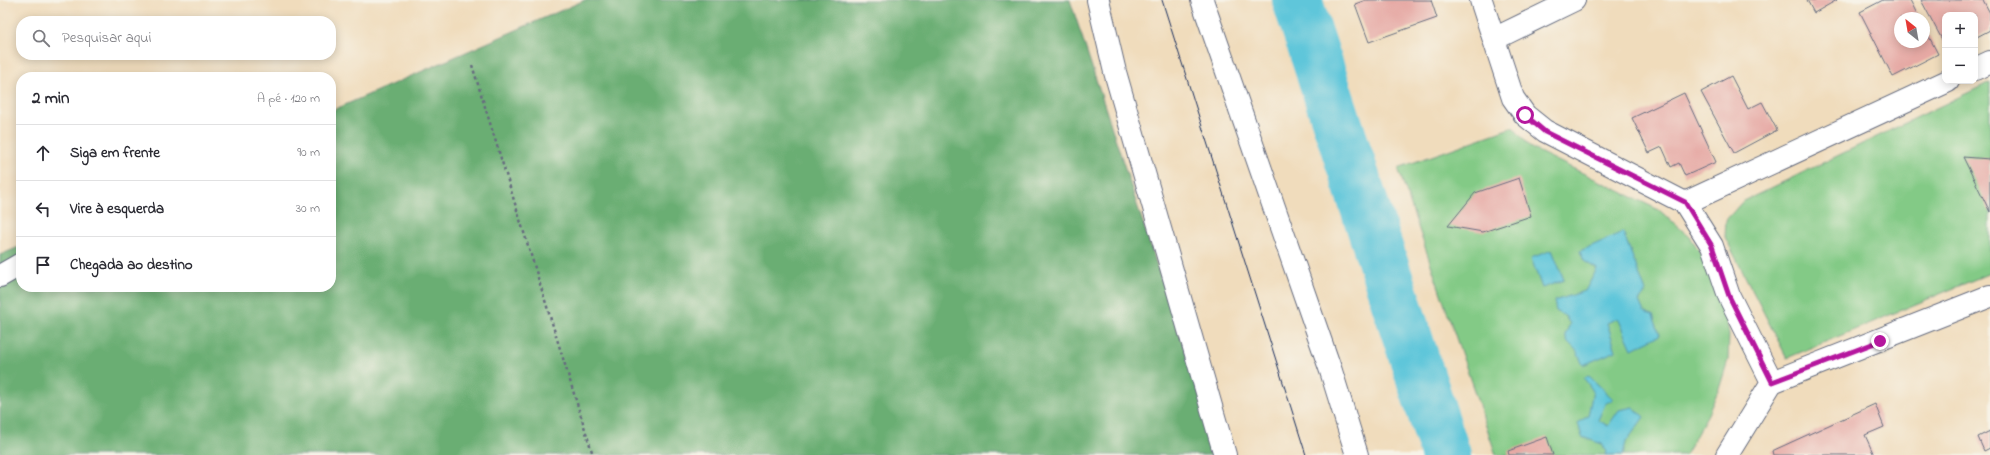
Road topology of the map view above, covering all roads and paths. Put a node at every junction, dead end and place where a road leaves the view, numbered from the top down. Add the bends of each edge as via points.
1 (1098, 0) edge
2 (1202, 0) edge
3 (1481, 0) edge
4 (1574, 0) edge
5 (1494, 39) junction
6 (1990, 62) edge
7 (472, 65) dead end
8 (1978, 67) edge
9 (1942, 84) edge
10 (1685, 202) junction
11 (16, 267) edge
12 (0, 276) edge
13 (1990, 296) edge
14 (1772, 382) junction
15 (593, 455) edge
16 (1225, 455) edge
17 (1357, 455) edge
18 (1727, 455) edge

1 - 16 street via 1115,72
2 - 17 street via 1331,371
3 - 5 street
4 - 5 street
5 - 10 street via 1513,98 1525,115 1545,132
6 - 8 street
7 - 15 path
9 - 10 street
10 - 14 street via 1712,246 1729,296
11 - 12 street
13 - 14 street
14 - 18 street

